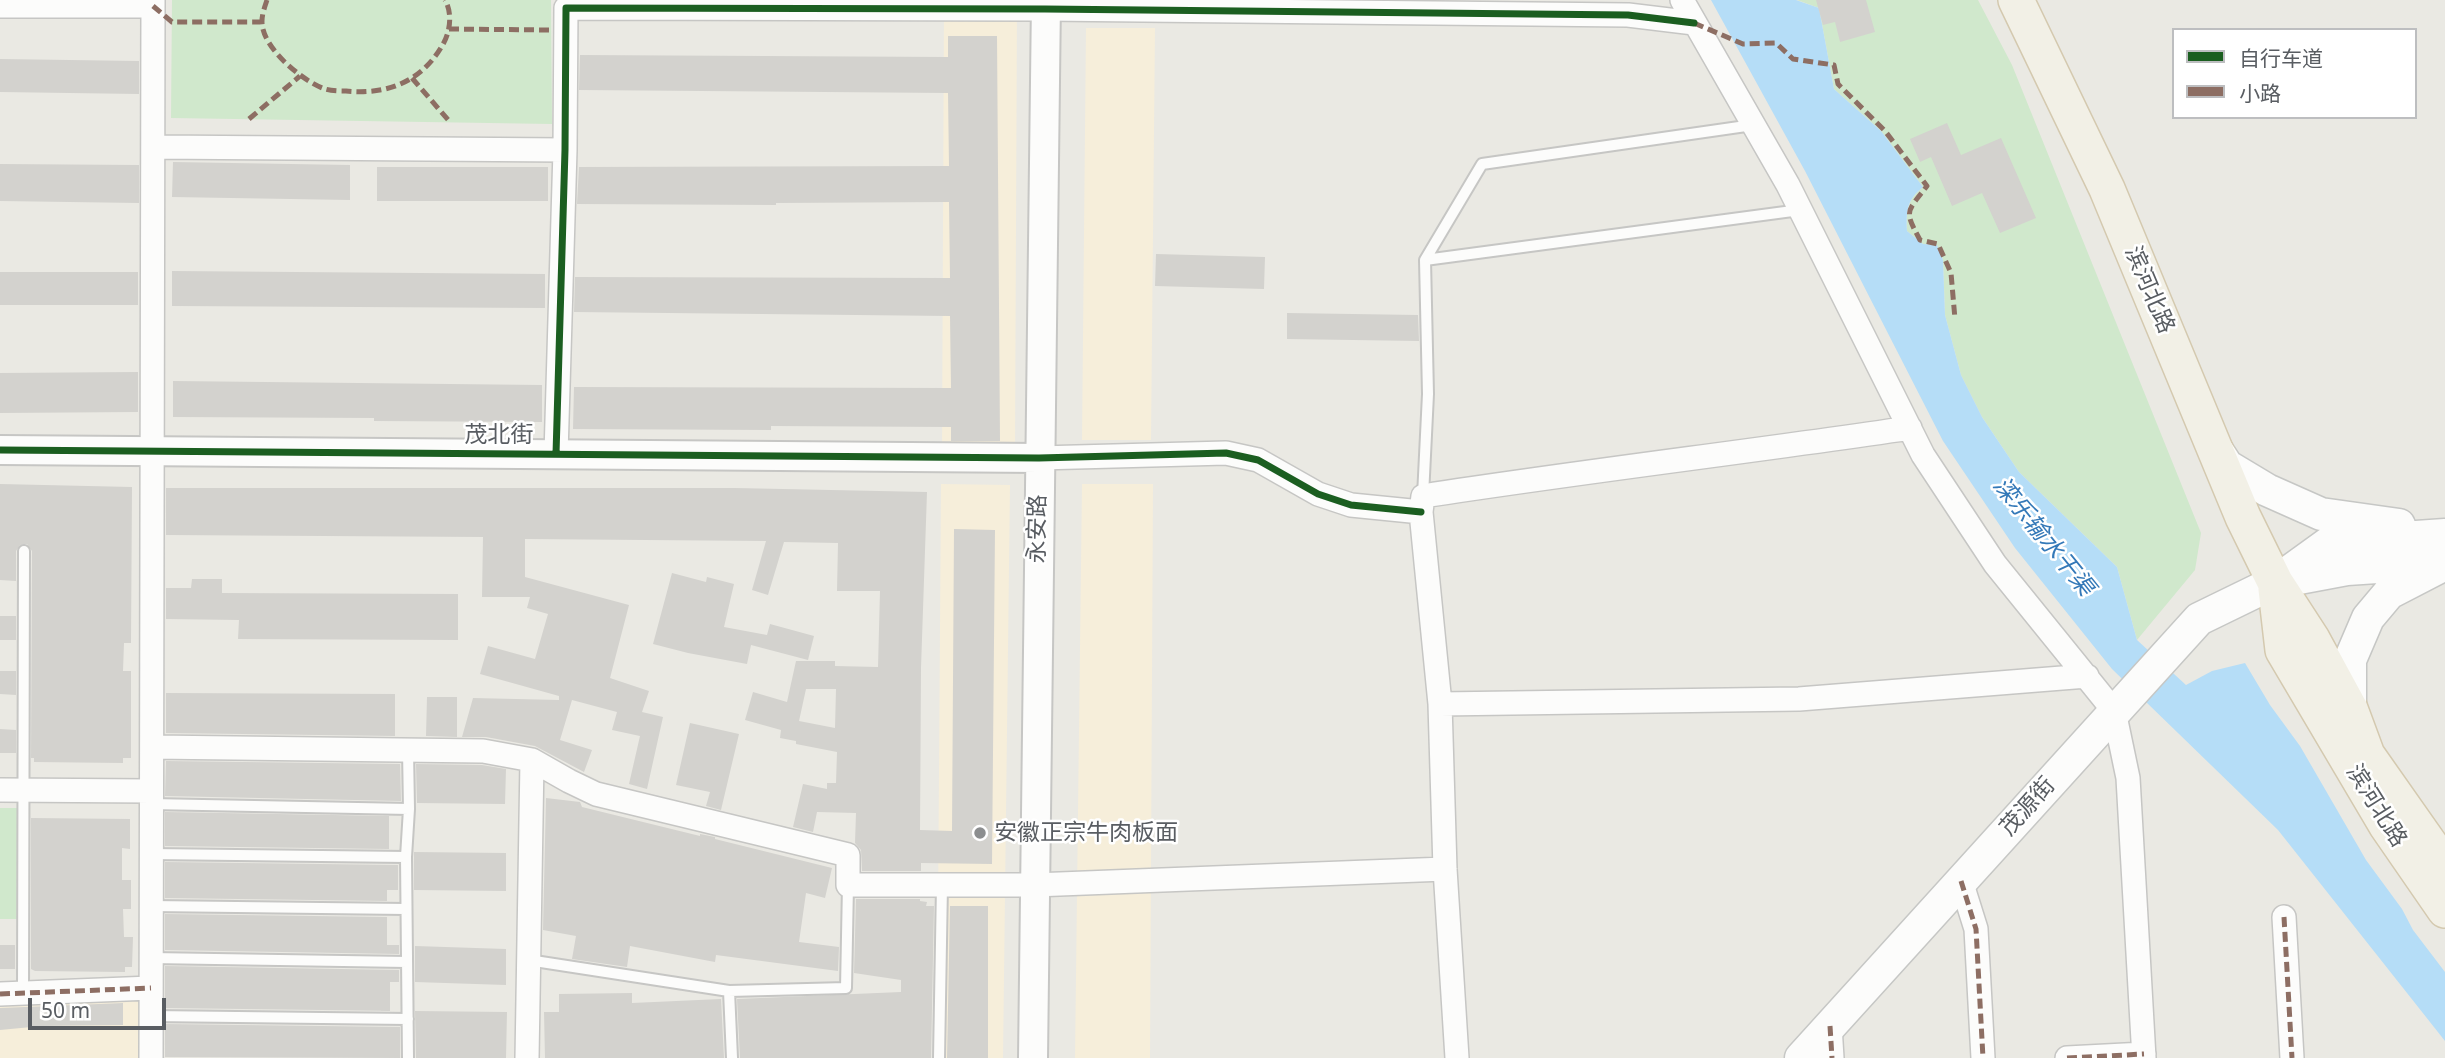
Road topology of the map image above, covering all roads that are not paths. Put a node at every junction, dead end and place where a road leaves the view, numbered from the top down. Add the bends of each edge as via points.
1 (1682, 0) edge
2 (2016, 0) edge
3 (153, 3) edge
4 (1046, 4) edge
5 (0, 6) edge
6 (1694, 23) junction
7 (1753, 125) junction
8 (153, 147) junction
9 (565, 150) junction
10 (1800, 210) junction
11 (1425, 260) junction
12 (1910, 428) junction
13 (2214, 447) junction
14 (0, 450) edge
15 (153, 451) junction
16 (556, 454) junction
17 (1039, 458) junction
18 (1422, 504) junction
19 (2445, 533) edge
20 (24, 551) dead end
21 (2445, 563) edge
22 (2275, 582) junction
23 (2087, 676) junction
24 (1440, 704) junction
25 (2350, 709) junction
26 (2115, 710) junction
27 (152, 747) junction
28 (408, 750) junction
29 (532, 760) junction
30 (0, 790) edge
31 (24, 790) junction
32 (151, 798) junction
33 (409, 809) junction
34 (151, 854) junction
35 (406, 858) junction
36 (2445, 866) edge
37 (1445, 869) junction
38 (1961, 880) junction
39 (848, 885) junction
40 (942, 885) junction
41 (1034, 885) junction
42 (151, 906) junction
43 (407, 909) junction
44 (2445, 910) edge
45 (2284, 916) dead end
46 (151, 958) junction
47 (528, 960) junction
48 (407, 962) junction
49 (151, 988) junction
50 (729, 991) junction
51 (23, 993) junction
52 (0, 994) edge
53 (151, 1016) junction
54 (408, 1019) junction
55 (1830, 1026) junction
56 (2144, 1056) edge
57 (151, 1058) edge
58 (408, 1058) edge
59 (527, 1058) edge
60 (732, 1058) edge
61 (939, 1058) edge
62 (1033, 1058) edge
63 (1457, 1058) edge
64 (1801, 1058) edge
65 (1832, 1058) edge
66 (1983, 1058) edge
67 (2067, 1058) edge
68 (2292, 1058) edge

1 - 6 street
2 - 13 main road, 滨河北路 via 2107,189
3 - 5 street
3 - 8 street
4 - 6 street via 1628,15
4 - 9 street via 566,8
4 - 17 street, 永安路
6 - 7 street
7 - 10 street
7 - 11 lane via 1482,164
8 - 9 street
8 - 15 street
9 - 16 street
10 - 11 lane
10 - 12 street
11 - 18 lane via 1428,394
12 - 18 street via 1592,470
12 - 23 street via 1995,564
13 - 19 main road via 2227,466 2321,514
13 - 22 main road, 滨河北路
14 - 15 street, 茂北街
15 - 16 street, 茂北街
15 - 27 street
16 - 17 street, 茂北街
17 - 18 street via 1226,453 1258,460 1318,494 1351,505
17 - 41 street, 永安路
18 - 24 street
19 - 22 main road, 茂源街 via 2329,543
20 - 31 lane
21 - 22 main road, 茂源街 via 2347,569
21 - 25 main road via 2389,593 2368,618 2350,660
22 - 25 main road, 滨河北路
22 - 26 main road, 茂源街 via 2199,619
22 - 44 main road, 滨河北路 via 2283,650 2387,826
23 - 24 street via 1799,699
23 - 26 street
24 - 37 street
25 - 36 main road, 滨河北路 via 2367,755
26 - 38 main road, 茂源街
26 - 56 street via 2128,778
27 - 28 street
27 - 32 street
28 - 29 street via 483,751
28 - 33 lane
29 - 39 street via 596,794 848,855
29 - 47 street
30 - 31 street
31 - 32 street
31 - 51 lane
32 - 33 lane
32 - 34 street
33 - 35 lane
34 - 35 lane
34 - 42 street
35 - 43 lane
37 - 41 street
37 - 63 street
38 - 55 main road, 茂源街
38 - 66 street via 1976,929
39 - 40 street
39 - 50 lane via 846,988
40 - 41 street
40 - 61 lane
41 - 62 street, 永安路
42 - 43 lane
42 - 46 street
43 - 48 lane
45 - 68 street
46 - 48 lane
46 - 49 street
47 - 50 lane
47 - 59 street
48 - 54 lane
49 - 51 street
49 - 53 street
50 - 60 lane
51 - 52 street
53 - 54 lane
53 - 57 street
54 - 58 lane
55 - 64 main road, 茂源街
55 - 65 street
56 - 67 street

